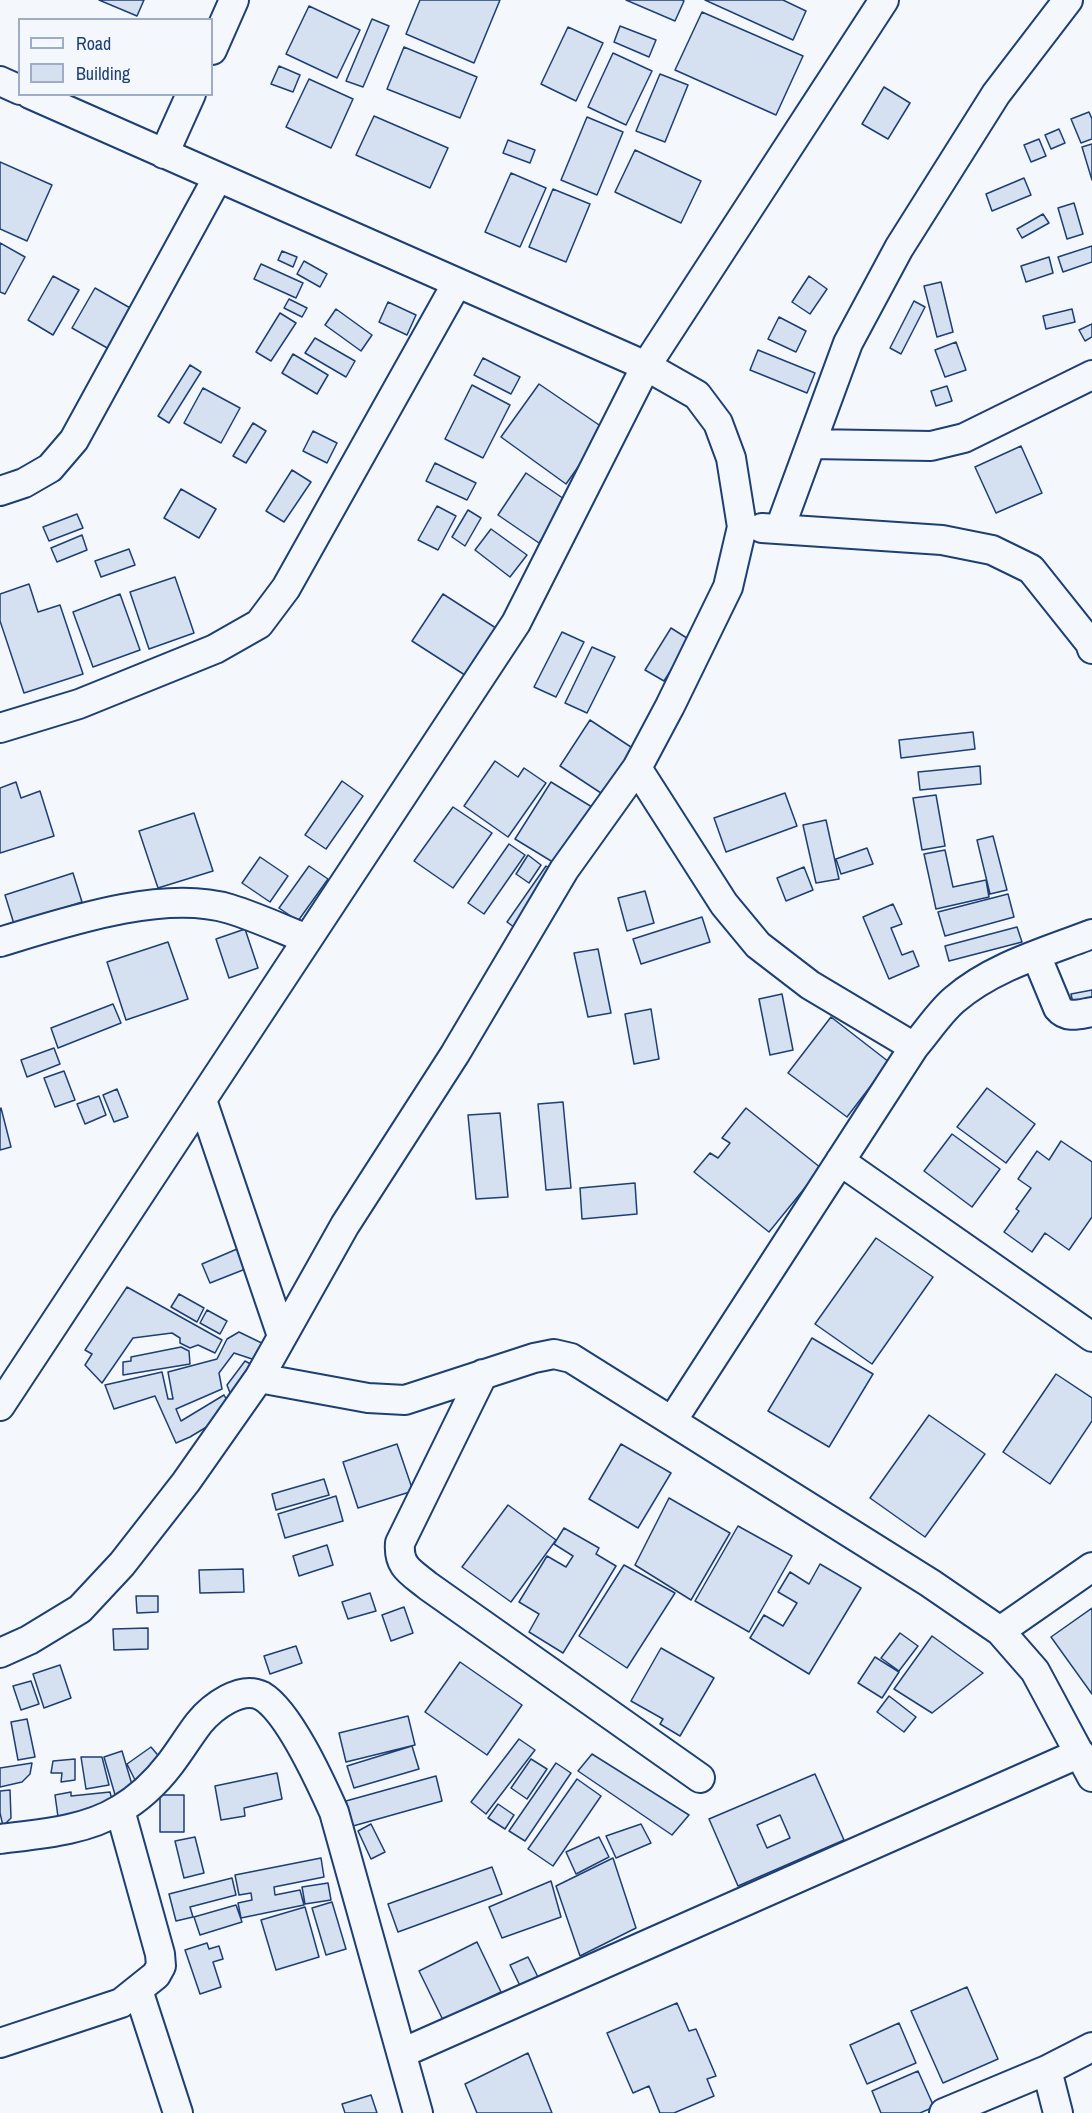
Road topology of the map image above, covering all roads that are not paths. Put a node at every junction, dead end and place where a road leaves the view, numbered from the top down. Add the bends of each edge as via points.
1 (234, 0) edge
2 (884, 0) edge
3 (1068, 0) edge
4 (213, 48) edge
5 (0, 81) edge
6 (18, 89) edge
7 (34, 96) edge
8 (190, 96) edge
9 (164, 154) junction
10 (218, 177) junction
11 (457, 283) junction
12 (646, 366) junction
13 (1092, 375) edge
14 (811, 444) junction
15 (0, 491) edge
16 (742, 527) junction
17 (780, 528) junction
18 (1092, 649) edge
19 (0, 728) edge
20 (637, 768) junction
21 (1092, 934) edge
22 (307, 939) junction
23 (0, 942) edge
24 (1036, 955) junction
25 (1092, 1012) edge
26 (914, 1047) junction
27 (202, 1100) junction
28 (840, 1161) junction
29 (282, 1336) junction
30 (1092, 1337) edge
31 (483, 1374) junction
32 (258, 1378) junction
33 (0, 1406) edge
34 (672, 1421) junction
35 (1092, 1567) edge
36 (1000, 1631) junction
37 (0, 1653) edge
38 (1086, 1765) edge
39 (700, 1778) dead end
40 (120, 1810) junction
41 (0, 1839) edge
42 (138, 1990) junction
43 (0, 2043) edge
44 (1092, 2047) edge
45 (402, 2053) junction
46 (1047, 2070) junction
47 (178, 2113) edge
48 (418, 2113) edge
49 (944, 2113) edge
50 (1058, 2113) edge

1 - 4 street
2 - 12 street
3 - 14 street via 996,94 899,248 848,343
5 - 6 street
7 - 9 street
8 - 9 street
9 - 10 street
10 - 11 street
10 - 15 street via 74,440 50,468
11 - 12 street
11 - 19 street via 286,588 258,624 215,649 79,704
12 - 16 street via 697,395 718,423 731,458
12 - 22 street via 516,623
13 - 14 street via 964,438 931,447
14 - 17 street
16 - 17 street
16 - 20 street via 728,588
17 - 18 street via 942,540 992,550 1031,569
20 - 26 street via 724,904 758,945 810,985
20 - 29 street via 564,870 455,1054 345,1225
21 - 24 street
22 - 23 street via 229,909 186,902 123,909
22 - 27 street
24 - 25 street via 1062,1013
24 - 26 street via 982,979 952,1001
26 - 28 street
27 - 29 street
27 - 33 street
28 - 30 street
28 - 34 street
29 - 32 street
31 - 32 street via 405,1400
31 - 34 street via 554,1354 571,1358
31 - 39 street via 400,1543 399,1555 404,1566
32 - 37 street via 186,1482 122,1564 80,1609
34 - 36 street via 930,1582
35 - 36 street
36 - 38 street via 1035,1671
38 - 45 street
40 - 41 street via 94,1823
40 - 42 street via 160,1954 161,1966 156,1975
40 - 45 street via 169,1766 200,1721 217,1706 248,1693 261,1696 279,1710 334,1812
42 - 43 street via 121,2003
42 - 47 street
44 - 46 street
45 - 48 street
46 - 49 street
46 - 50 street

